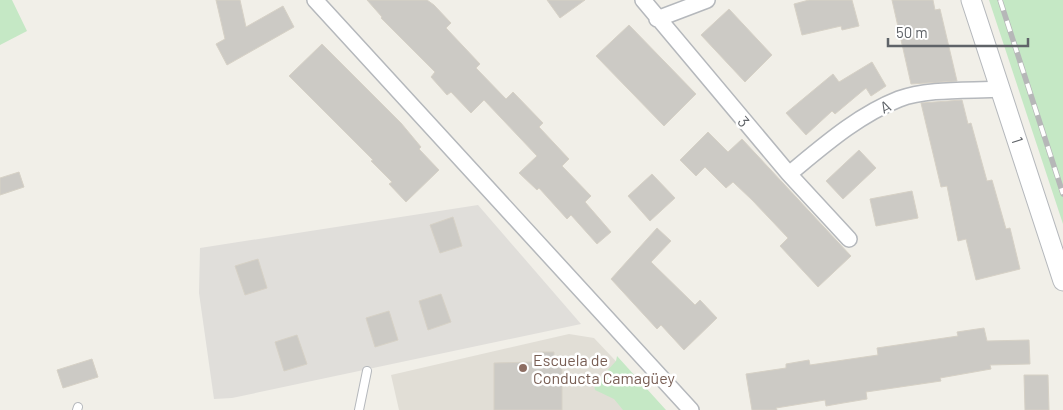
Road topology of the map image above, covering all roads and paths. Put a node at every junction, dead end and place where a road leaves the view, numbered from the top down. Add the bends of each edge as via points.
1 (316, 0) edge
2 (643, 0) edge
3 (707, 0) edge
4 (971, 0) edge
5 (657, 19) junction
6 (1001, 90) junction
7 (789, 174) junction
8 (849, 239) dead end
9 (1063, 281) edge
10 (368, 371) dead end
11 (360, 410) edge
12 (691, 410) edge

1 - 12 street
2 - 5 street, 3
3 - 5 street
4 - 6 street, 1
5 - 7 street, 3
6 - 7 street, A via 937,92 900,98 838,134
6 - 9 street, 1
7 - 8 street, 3
10 - 11 lane

